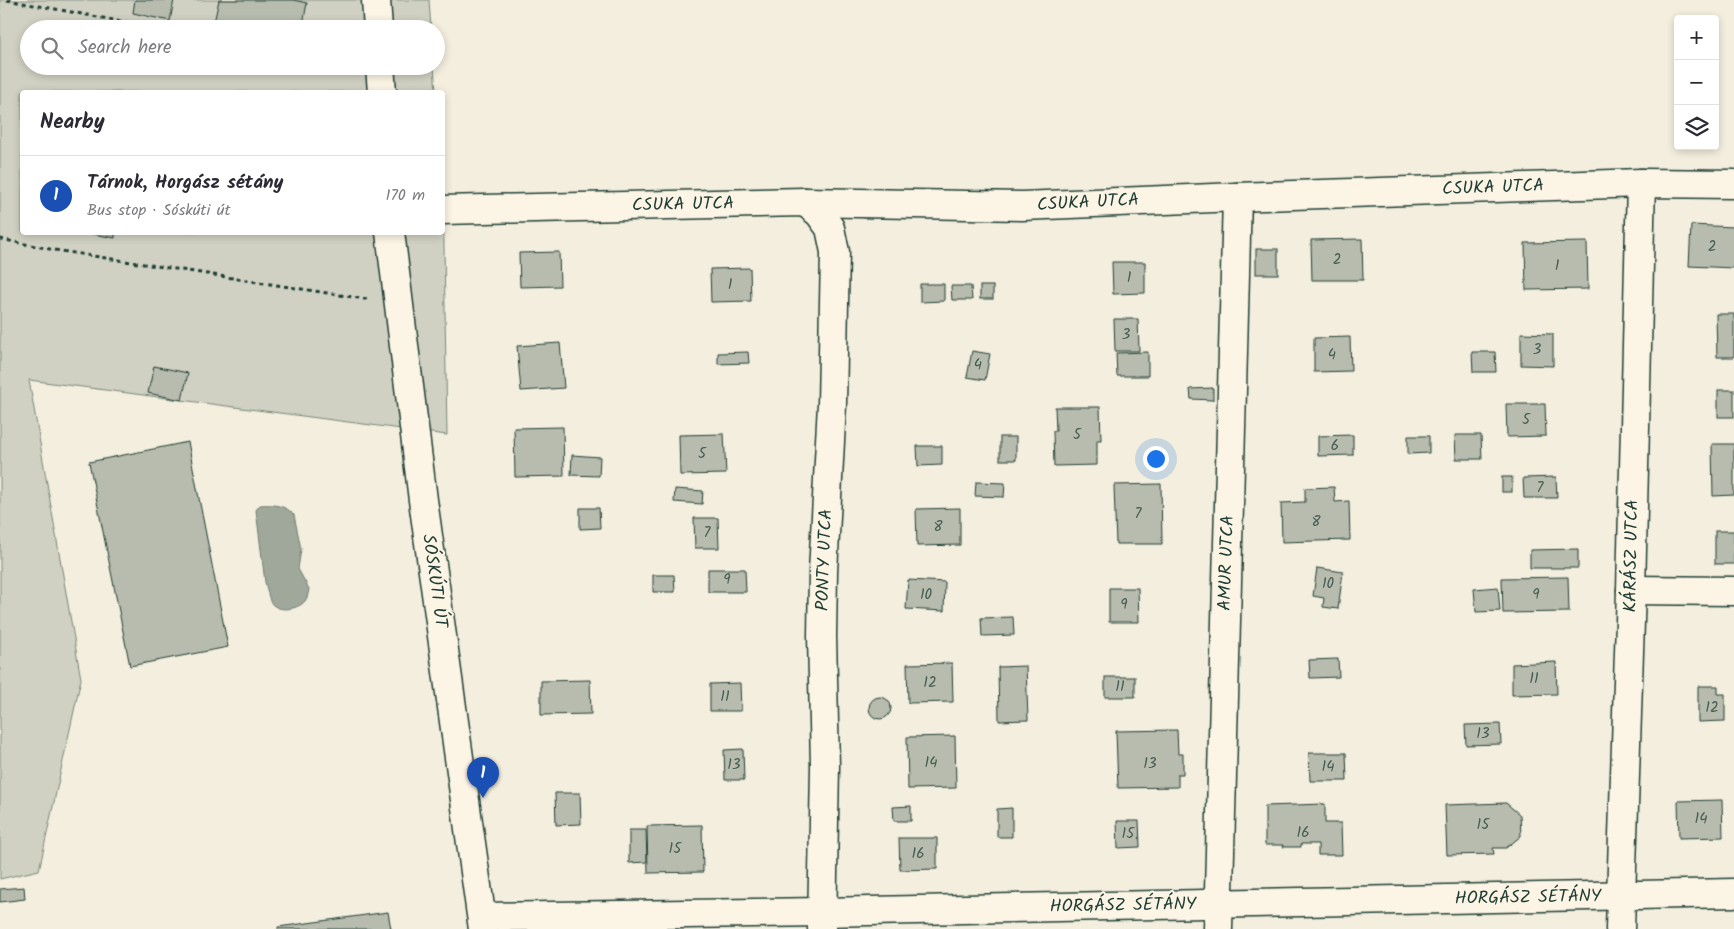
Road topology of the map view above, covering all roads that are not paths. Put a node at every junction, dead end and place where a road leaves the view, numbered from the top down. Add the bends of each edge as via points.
1 (376, 0) edge
2 (377, 20) edge
3 (381, 75) edge
4 (382, 90) edge
5 (1641, 183) junction
6 (1734, 184) edge
7 (1238, 196) junction
8 (805, 202) junction
9 (445, 210) edge
10 (390, 235) edge
11 (1631, 590) junction
12 (1734, 591) edge
13 (1734, 894) edge
14 (1621, 896) junction
15 (1218, 916) edge
16 (822, 921) edge
17 (482, 923) edge
18 (1620, 929) edge

1 - 2 street
3 - 4 street
5 - 6 street, CSUKA UTCA
5 - 7 street, CSUKA UTCA
5 - 11 street, KÁRÁSZ UTCA
7 - 8 street, CSUKA UTCA via 1022,206
7 - 15 street, AMUR UTCA
8 - 9 street, CSUKA UTCA
8 - 16 street, PONTY UTCA via 830,228 835,252 832,404 823,572 825,766
10 - 17 street, SÓSKÚTI ÚT via 423,500
11 - 12 street
11 - 14 street, KÁRÁSZ UTCA
13 - 14 street, HORGÁSZ SÉTÁNY
14 - 15 street, HORGÁSZ SÉTÁNY
14 - 18 street, KÁRÁSZ UTCA
15 - 16 street, HORGÁSZ SÉTÁNY
16 - 17 street, HORGÁSZ SÉTÁNY

